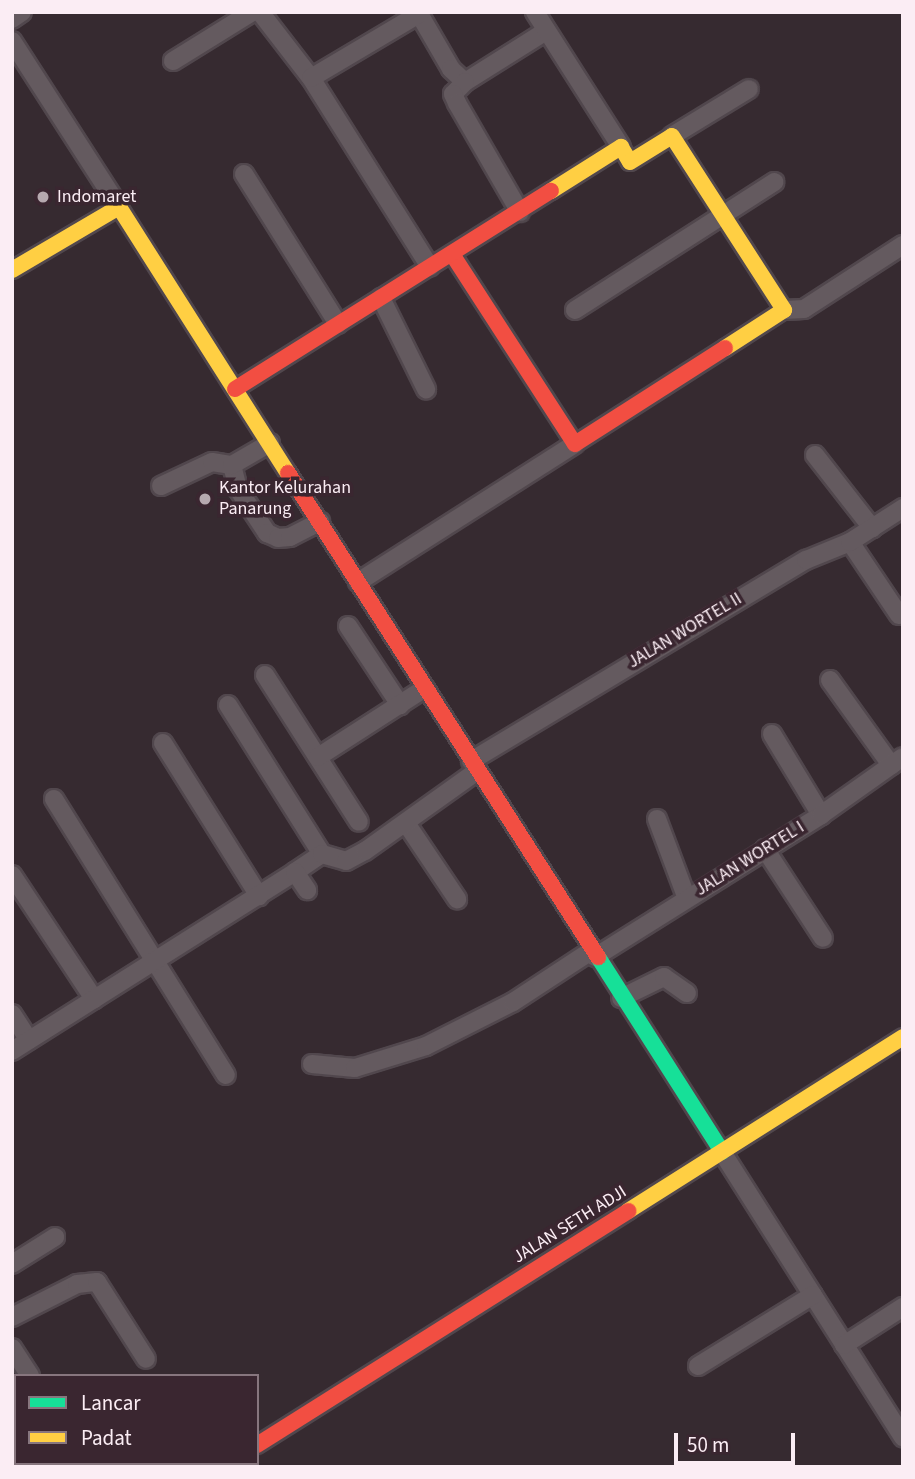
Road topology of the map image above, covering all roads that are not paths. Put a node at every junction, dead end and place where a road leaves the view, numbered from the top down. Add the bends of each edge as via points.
1 (23, 12) edge
2 (252, 12) edge
3 (260, 12) edge
4 (535, 12) edge
5 (419, 13) edge
6 (12, 19) edge
7 (546, 31) junction
8 (12, 41) edge
9 (173, 61) dead end
10 (311, 78) junction
11 (465, 82) junction
12 (749, 89) dead end
13 (672, 135) junction
14 (621, 147) junction
15 (244, 174) dead end
16 (774, 183) dead end
17 (119, 208) junction
18 (520, 212) junction
19 (724, 217) junction
20 (903, 246) edge
21 (452, 254) junction
22 (430, 267) junction
23 (12, 271) edge
24 (381, 298) junction
25 (575, 310) dead end
26 (783, 310) junction
27 (338, 324) junction
28 (235, 389) junction
29 (426, 389) dead end
30 (270, 443) junction
31 (575, 444) junction
32 (816, 455) dead end
33 (232, 465) junction
34 (161, 486) dead end
35 (903, 508) edge
36 (320, 522) junction
37 (872, 528) junction
38 (850, 542) junction
39 (358, 582) junction
40 (899, 615) dead end
41 (348, 626) dead end
42 (265, 675) dead end
43 (830, 680) dead end
44 (425, 688) junction
45 (228, 705) dead end
46 (400, 705) junction
47 (772, 734) dead end
48 (163, 743) dead end
49 (318, 757) junction
50 (897, 761) edge
51 (474, 766) junction
52 (54, 799) dead end
53 (821, 815) junction
54 (657, 819) dead end
55 (359, 822) dead end
56 (406, 823) junction
57 (765, 849) junction
58 (322, 854) junction
59 (295, 872) junction
60 (12, 875) edge
61 (307, 890) dead end
62 (259, 896) junction
63 (457, 899) dead end
64 (687, 899) junction
65 (823, 938) dead end
66 (593, 954) junction
67 (155, 958) junction
68 (687, 993) dead end
69 (621, 998) junction
70 (94, 999) junction
71 (12, 1014) edge
72 (903, 1037) edge
73 (29, 1040) junction
74 (12, 1051) edge
75 (312, 1064) dead end
76 (226, 1075) dead end
77 (722, 1152) junction
78 (55, 1237) dead end
79 (12, 1264) edge
80 (813, 1295) junction
81 (903, 1307) edge
82 (12, 1317) edge
83 (844, 1345) junction
84 (12, 1348) edge
85 (146, 1359) dead end
86 (698, 1366) dead end
87 (29, 1374) edge
88 (903, 1437) edge
89 (259, 1444) edge

1 - 6 street
2 - 9 street
3 - 10 street
4 - 7 street
5 - 10 street
5 - 11 street via 451,69
7 - 11 street
7 - 14 street
8 - 17 street
10 - 22 street
11 - 18 street via 453,94
12 - 13 street
13 - 14 street via 630,162
13 - 19 street
14 - 18 street
15 - 27 street
16 - 19 street
17 - 23 street
17 - 28 street
18 - 21 street
19 - 25 street
19 - 26 street
20 - 26 street via 804,309
21 - 22 street
21 - 31 street
22 - 24 street
24 - 27 street
24 - 29 street
26 - 31 street
27 - 28 street
28 - 30 street
30 - 33 street
30 - 36 street
31 - 39 street
32 - 37 street
33 - 34 street via 212,462
33 - 36 street via 238,489 267,533 290,537
35 - 37 street, JALAN WORTEL II
36 - 39 street
37 - 38 street, JALAN WORTEL II
38 - 40 street
38 - 51 street, JALAN WORTEL II via 806,559
39 - 44 street
41 - 46 street
42 - 49 street
43 - 50 street
44 - 46 street
44 - 51 street
45 - 58 street
46 - 49 street
47 - 53 street
48 - 62 street
49 - 55 street
50 - 53 street, JALAN WORTEL I
51 - 56 street, JALAN WORTEL II
51 - 66 street
52 - 67 street
53 - 57 street, JALAN WORTEL I
54 - 64 street
56 - 58 street, JALAN WORTEL II via 346,861
56 - 63 street
57 - 64 street, JALAN WORTEL I
57 - 65 street
58 - 59 street
59 - 61 street
59 - 62 street
60 - 70 street
62 - 67 street
64 - 66 street, JALAN WORTEL I
66 - 69 street
66 - 75 street, JALAN WORTEL I via 426,1046 355,1068
67 - 70 street
67 - 76 street
68 - 69 street via 664,977
69 - 77 street
70 - 73 street
71 - 73 street
72 - 77 street, JALAN SETH ADJI
73 - 74 street
77 - 80 street
77 - 89 street, JALAN SETH ADJI
78 - 79 street
80 - 83 street
80 - 86 street
81 - 83 street
82 - 85 street via 77,1284 97,1282
83 - 88 street
84 - 87 street

